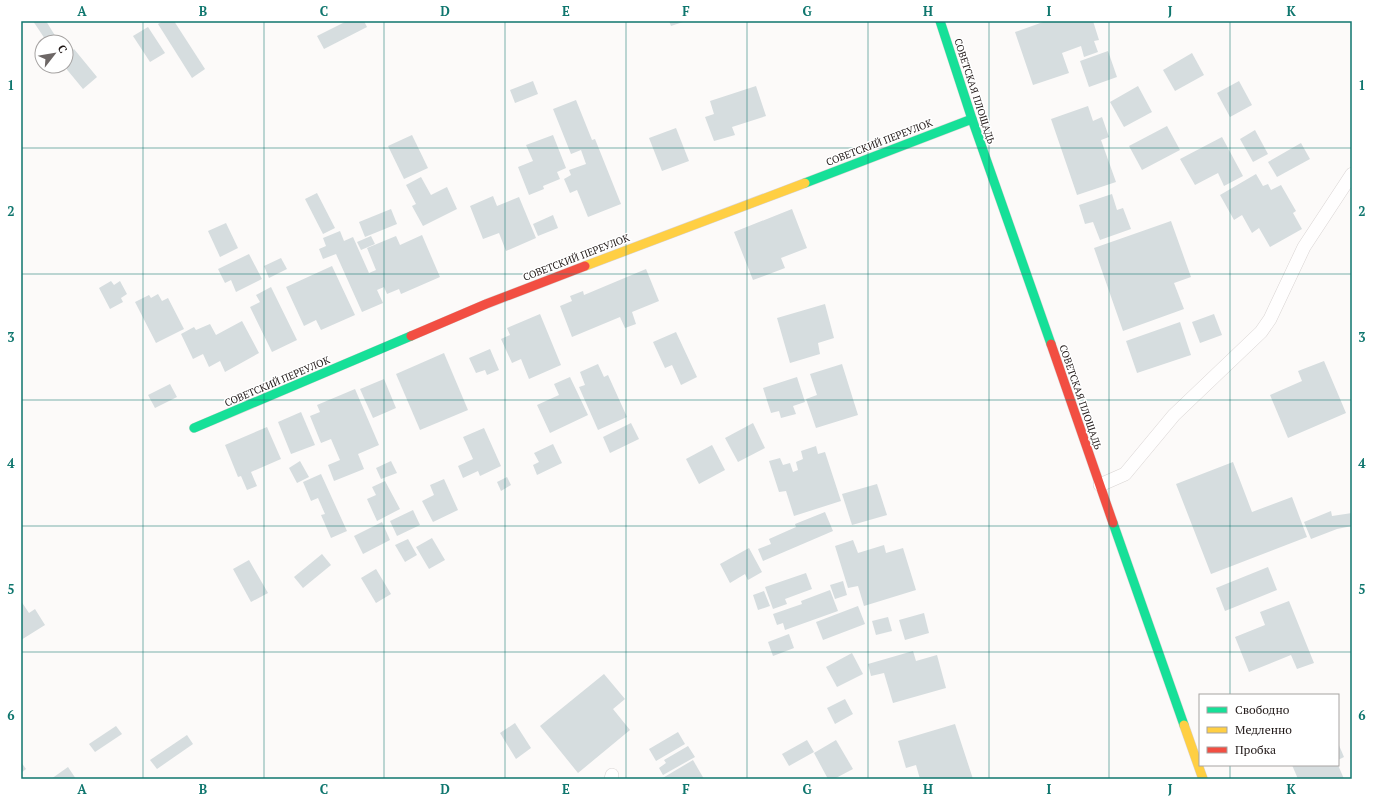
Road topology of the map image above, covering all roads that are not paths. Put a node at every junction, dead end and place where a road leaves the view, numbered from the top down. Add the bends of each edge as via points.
1 (940, 21) edge
2 (972, 119) junction
3 (1352, 174) edge
4 (194, 428) dead end
5 (1100, 485) junction
6 (1203, 779) edge

1 - 2 street, СОВЕТСКАЯ ПЛОЩАДЬ
2 - 4 street, СОВЕТСКИЙ ПЕРЕУЛОК via 486,304
2 - 5 street, СОВЕТСКАЯ ПЛОЩАДЬ
3 - 5 lane via 1304,247 1270,319 1261,332 1174,415 1125,474
5 - 6 street, СОВЕТСКАЯ ПЛОЩАДЬ

